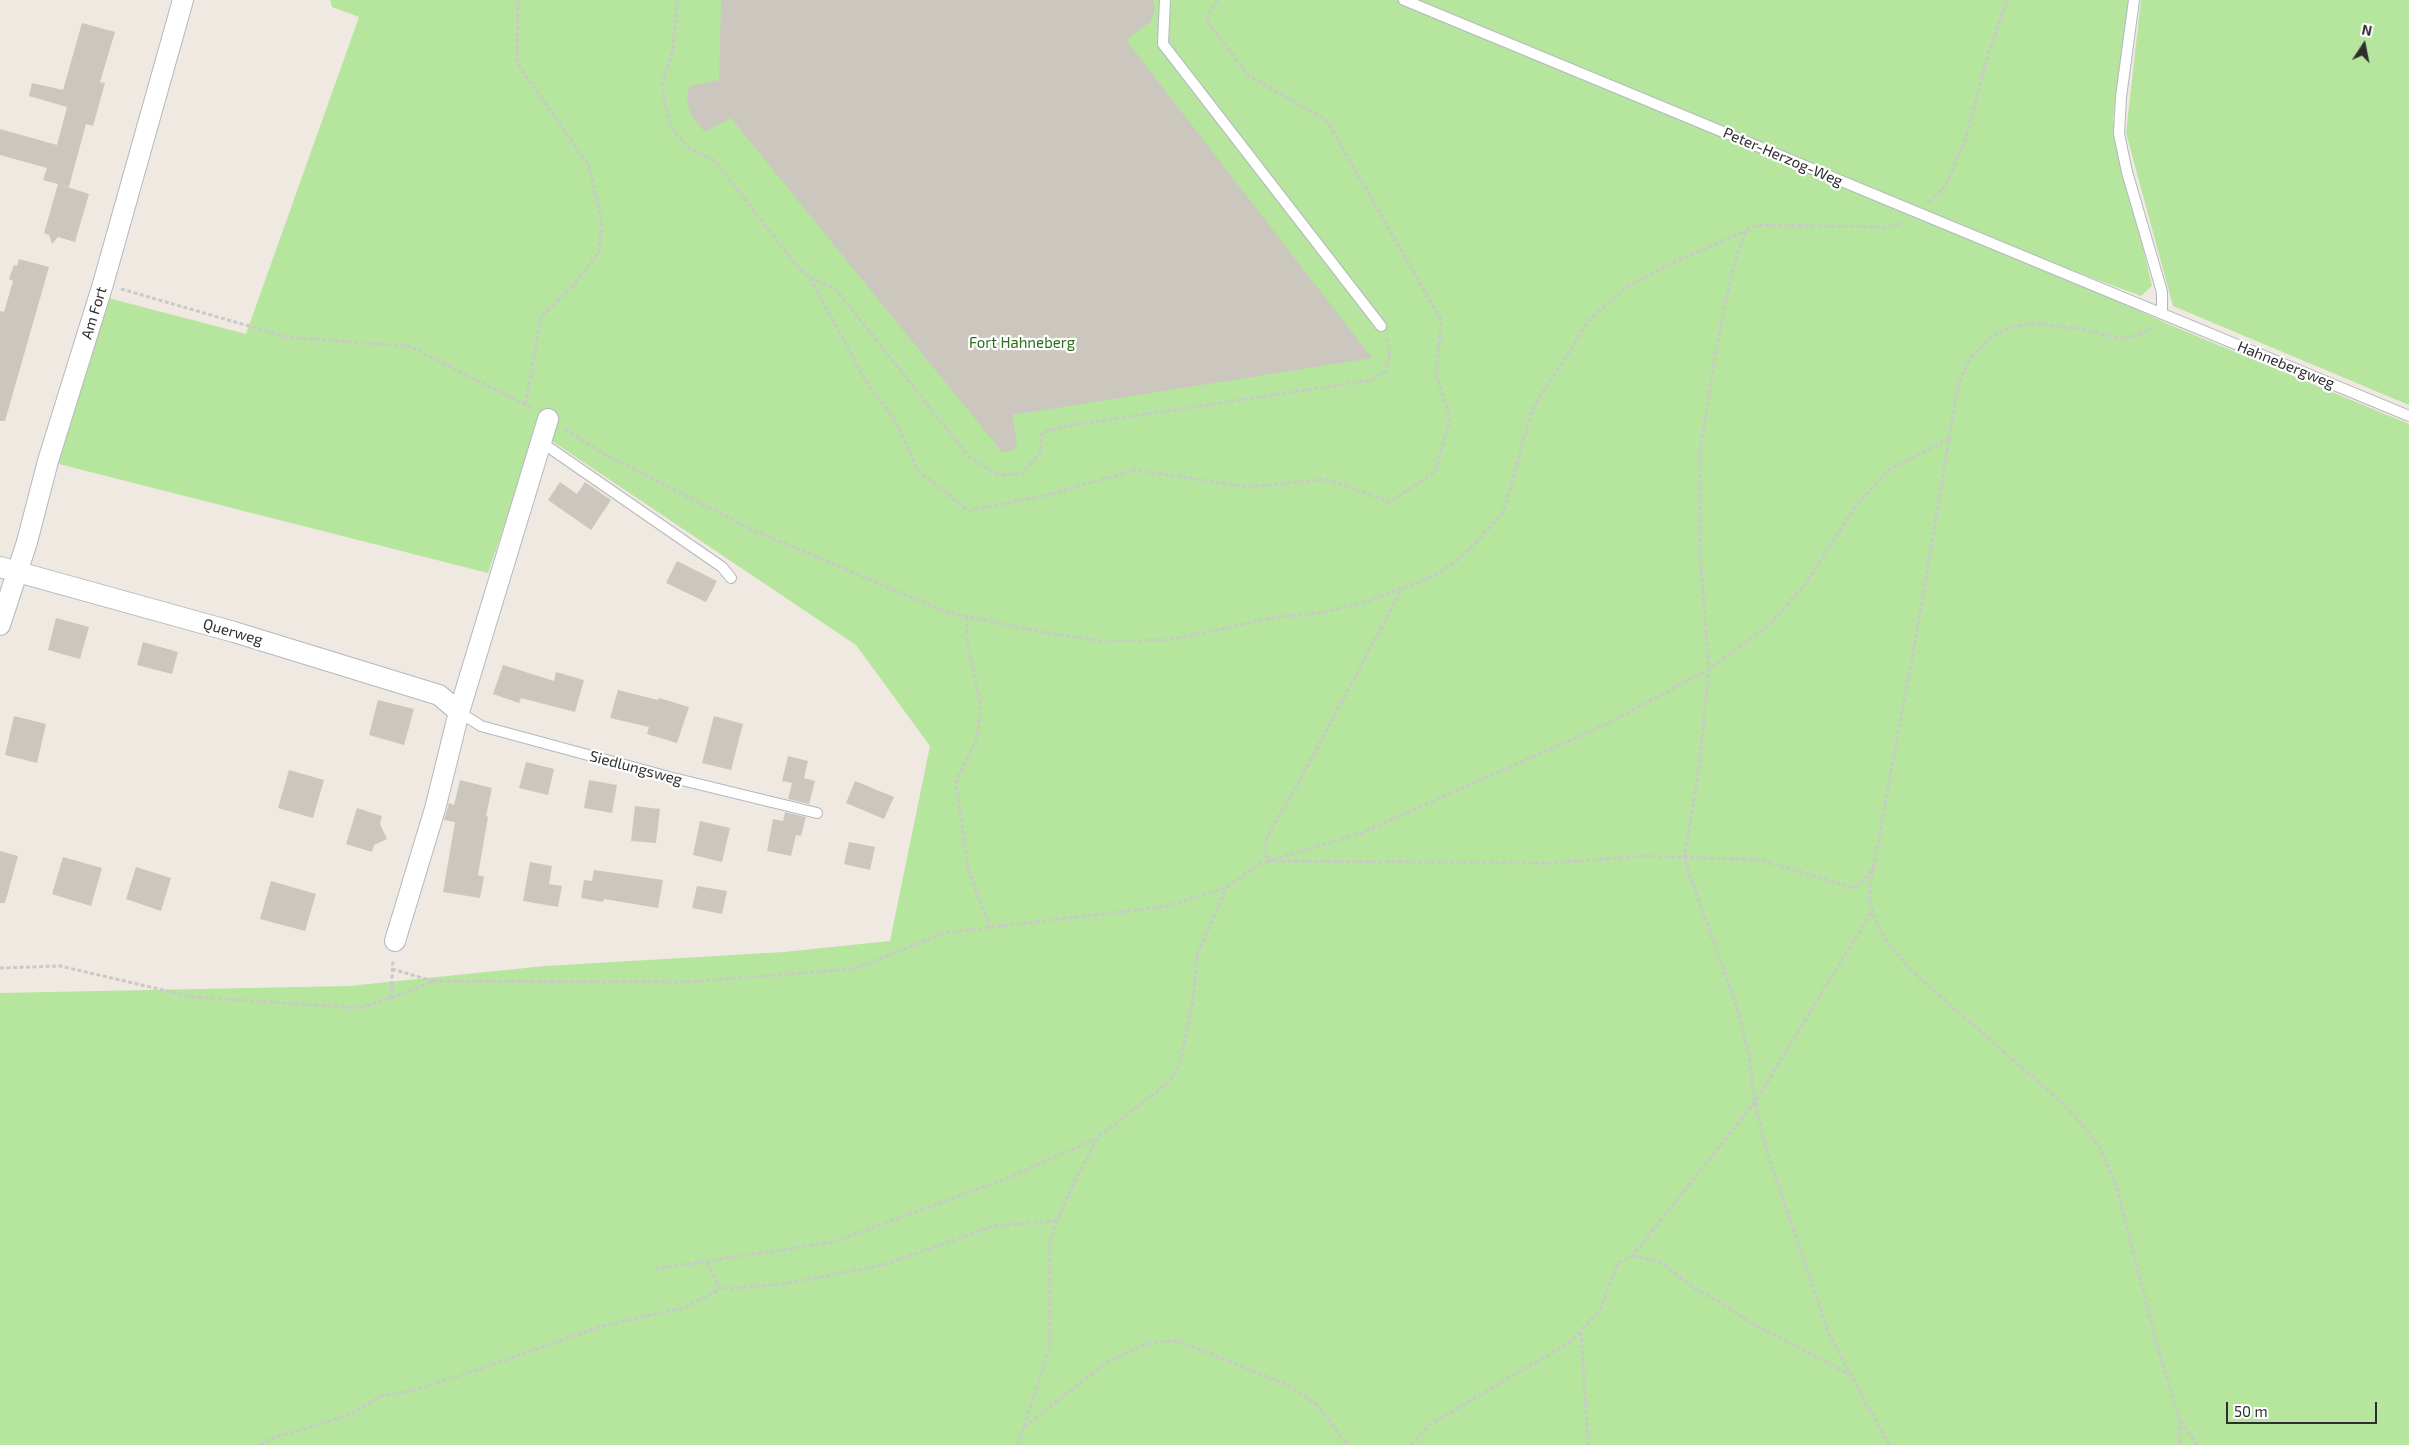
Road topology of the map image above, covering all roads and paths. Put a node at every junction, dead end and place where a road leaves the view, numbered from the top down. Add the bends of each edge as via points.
1 (183, 0) edge
2 (518, 0) edge
3 (677, 0) edge
4 (1165, 0) edge
5 (1217, 0) edge
6 (1404, 0) edge
7 (2007, 0) edge
8 (2134, 0) edge
9 (1919, 214) junction
10 (1746, 230) junction
11 (810, 278) junction
12 (103, 284) junction
13 (2162, 314) junction
14 (1381, 326) joint
15 (526, 403) junction
16 (2409, 416) edge
17 (548, 420) junction
18 (1949, 439) junction
19 (541, 442) junction
20 (8, 570) edge
21 (730, 578) dead end
22 (1402, 589) junction
23 (967, 616) junction
24 (0, 625) edge
25 (1710, 670) junction
26 (459, 712) junction
27 (817, 813) dead end
28 (1684, 859) junction
29 (1269, 861) junction
30 (1874, 865) junction
31 (1227, 887) junction
32 (1872, 911) junction
33 (990, 927) junction
34 (395, 941) dead end
35 (0, 968) edge
36 (433, 981) junction
37 (391, 998) junction
38 (1755, 1102) junction
39 (1098, 1137) junction
40 (1058, 1221) junction
41 (1632, 1256) junction
42 (707, 1263) junction
43 (655, 1270) dead end
44 (720, 1289) junction
45 (1581, 1331) junction
46 (1850, 1374) junction
47 (2180, 1422) junction
48 (1024, 1428) junction
49 (260, 1445) edge
50 (1018, 1445) edge
51 (1348, 1445) edge
52 (1411, 1445) edge
53 (1588, 1445) edge
54 (1889, 1445) edge
55 (2179, 1445) edge
56 (2197, 1445) edge

1 - 12 street, Am Fort
2 - 15 path via 517,63 589,166 602,223 599,252 573,286 541,317
3 - 11 path via 673,49 662,86 670,126 688,147 715,161 796,265
4 - 14 lane via 1163,44
5 - 11 path via 1206,20 1248,75 1327,121 1441,320 1436,376 1450,417 1436,471 1390,502 1326,479 1248,487 1135,470 1047,495 969,511 918,471 894,418 868,384
6 - 9 lane, Peter-Herzog-Weg
7 - 9 path via 1961,149 1946,185
8 - 13 lane via 2119,134 2162,292
9 - 10 path via 1886,227 1758,224
9 - 13 lane, Peter-Herzog-Weg
10 - 22 path via 1624,289 1589,320 1532,410 1503,513 1452,564 1436,575
10 - 25 path via 1718,339 1700,451 1700,555
11 - 14 path via 835,288 969,457 999,475 1022,474 1040,453 1042,433 1061,427 1372,380 1386,371 1390,351
12 - 15 path via 287,337 409,346
12 - 20 street, Am Fort
13 - 16 lane, Hahnebergweg
13 - 18 path via 2153,328 2137,336 2119,338 2082,329 2031,323 2010,327 1992,336 1970,358 1958,385
15 - 17 path
17 - 19 street
17 - 23 path via 604,454 753,530 946,612
18 - 25 path via 1887,471 1856,506 1806,584 1770,624
18 - 30 path
19 - 21 lane via 722,567
19 - 26 street
20 - 24 street, Am Fort
20 - 26 street, Querweg via 234,632 440,695
22 - 23 path via 1325,612 1272,618 1169,640 1102,641 1048,634
22 - 29 path via 1267,836 1264,850
23 - 33 path via 966,636 981,707 978,738 956,782 968,869
25 - 28 path
25 - 29 path via 1607,724 1361,833
26 - 27 lane, Siedlungsweg via 482,726
26 - 34 street via 435,809
28 - 29 path via 1646,856 1552,863 1448,864
28 - 30 path via 1761,860 1854,888 1865,880
28 - 38 path via 1736,1007 1749,1056
29 - 31 path via 1259,864
30 - 32 path via 1870,892
31 - 33 path via 1168,906
31 - 39 path via 1198,952 1193,1000 1180,1063 1170,1082
32 - 38 path
32 - 47 path via 1884,938 1913,972 2059,1100 2099,1146 2117,1188
33 - 36 path via 944,933 854,970 686,982
35 - 37 path via 60,966 193,997 360,1008
36 - 37 path
36 - 37 path via 392,968
38 - 41 path
38 - 46 path via 1768,1155 1829,1334
39 - 40 path
39 - 42 path via 1003,1180 833,1242
40 - 44 path via 994,1226 882,1265 783,1284
40 - 48 path via 1050,1241 1050,1346
41 - 45 path via 1618,1263 1600,1310
41 - 46 path via 1661,1262 1693,1288 1751,1323
42 - 43 path
42 - 44 path
44 - 49 path via 686,1307 598,1327 475,1371 415,1390 381,1396 352,1414 270,1438
45 - 52 path via 1570,1342 1429,1425
45 - 53 path
46 - 54 path
47 - 55 path
47 - 56 path
48 - 50 path
48 - 51 path via 1104,1364 1146,1344 1170,1341 1181,1342 1290,1386 1317,1405

